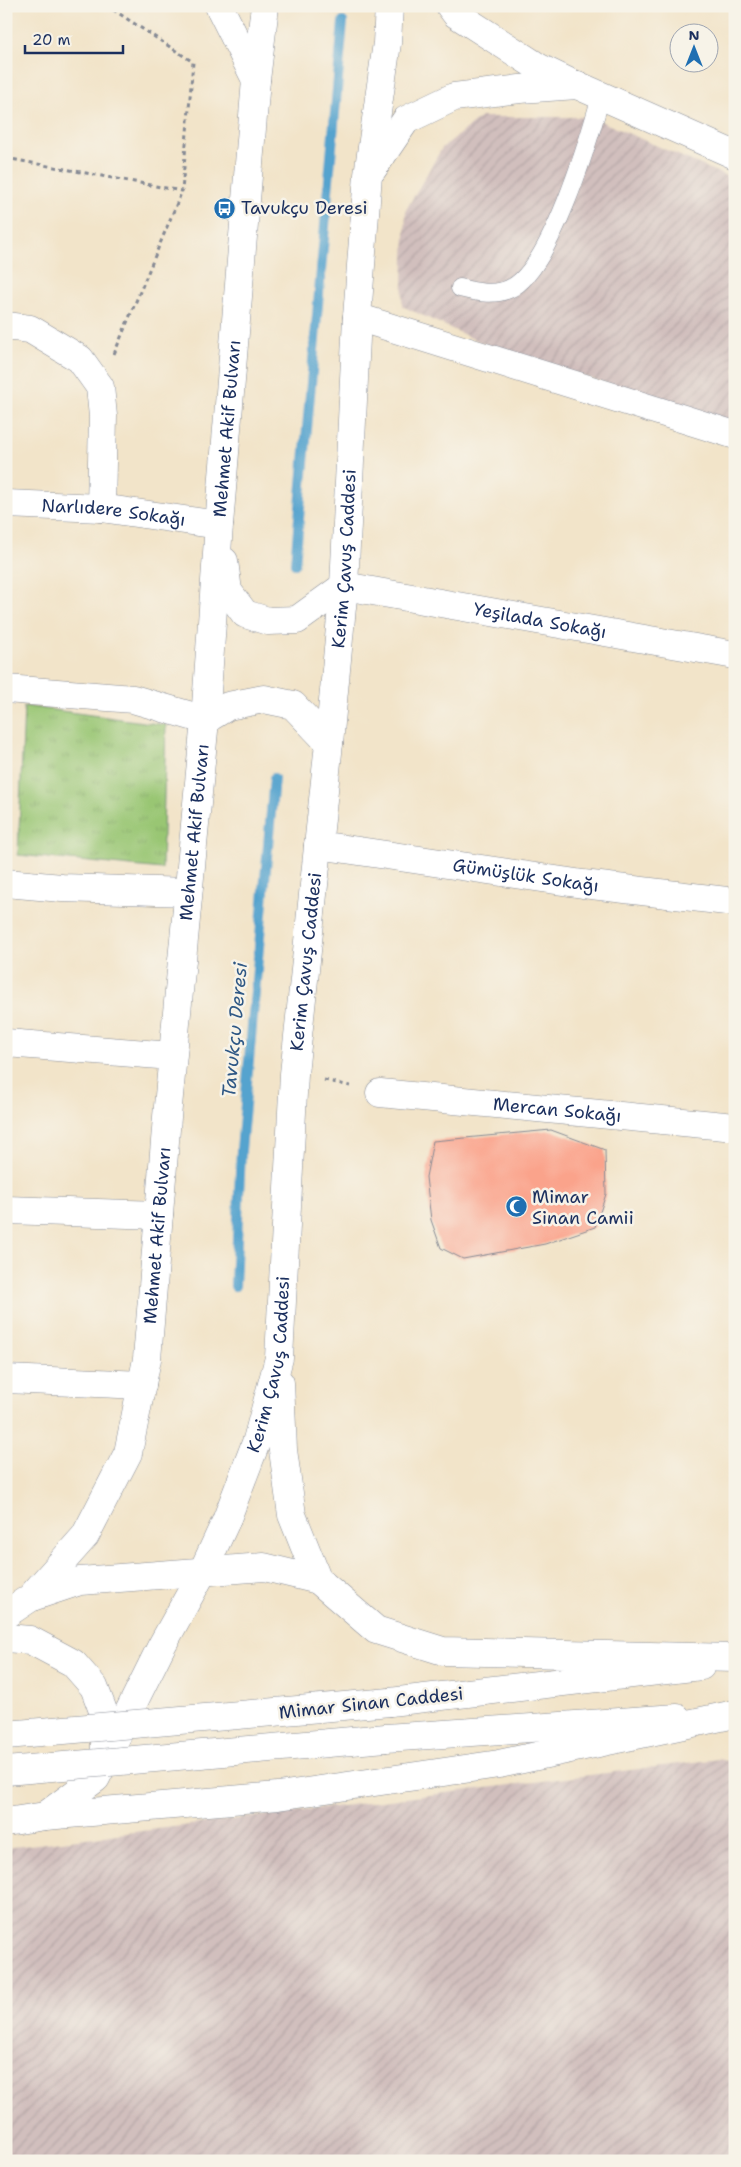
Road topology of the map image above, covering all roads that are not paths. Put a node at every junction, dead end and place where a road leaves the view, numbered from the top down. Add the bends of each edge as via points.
1 (220, 6) edge
2 (264, 6) edge
3 (389, 6) edge
4 (450, 6) edge
5 (256, 80) junction
6 (589, 91) junction
7 (735, 155) edge
8 (368, 175) junction
9 (460, 288) dead end
10 (357, 317) junction
11 (6, 326) edge
12 (735, 435) edge
13 (6, 504) edge
14 (100, 508) junction
15 (219, 525) junction
16 (344, 586) junction
17 (735, 655) edge
18 (6, 689) edge
19 (206, 720) junction
20 (329, 743) junction
21 (318, 844) junction
22 (6, 883) edge
23 (188, 892) junction
24 (735, 902) edge
25 (6, 1043) edge
26 (172, 1056) junction
27 (380, 1092) road end
28 (735, 1127) edge
29 (6, 1210) edge
30 (159, 1215) junction
31 (279, 1358) junction
32 (6, 1379) edge
33 (142, 1385) junction
34 (202, 1573) junction
35 (318, 1580) junction
36 (30, 1598) junction
37 (6, 1614) edge
38 (6, 1638) edge
39 (735, 1660) edge
40 (735, 1714) edge
41 (6, 1735) edge
42 (105, 1756) junction
43 (6, 1771) edge
44 (45, 1816) junction
45 (6, 1822) edge

1 - 5 main road
2 - 5 main road, Mehmet Akif Bulvarı
3 - 8 main road, Kerim Çavuş Caddesi via 387,43
4 - 6 main road via 456,14 538,67
5 - 15 main road, Mehmet Akif Bulvarı
6 - 7 main road
6 - 8 main road via 520,89 454,97 406,120
6 - 9 lane via 580,166 536,262 509,289 477,293
8 - 10 main road, Kerim Çavuş Caddesi
10 - 12 main road
10 - 16 main road, Kerim Çavuş Caddesi
11 - 14 main road via 30,329 80,360 100,386 103,416
13 - 14 main road, Narlıdere Sokağı
14 - 15 main road, Narlıdere Sokağı
15 - 16 main road via 228,591 245,614 268,622 297,620
15 - 19 main road, Mehmet Akif Bulvarı
16 - 17 main road, Yeşilada Sokağı
16 - 20 main road, Kerim Çavuş Caddesi
18 - 19 main road via 133,700
19 - 20 main road via 228,706 264,700 293,705
19 - 23 main road, Mehmet Akif Bulvarı
20 - 21 main road, Kerim Çavuş Caddesi
21 - 24 main road, Gümüşlük Sokağı via 583,884
21 - 31 main road, Kerim Çavuş Caddesi via 294,1074
22 - 23 main road
23 - 26 main road, Mehmet Akif Bulvarı
25 - 26 main road
26 - 30 main road, Mehmet Akif Bulvarı
27 - 28 main road, Mercan Sokağı
29 - 30 main road
30 - 33 main road, Mehmet Akif Bulvarı
31 - 34 main road, Kerim Çavuş Caddesi via 257,1440
31 - 35 main road via 283,1450 292,1515
32 - 33 main road
33 - 36 main road, Mehmet Akif Bulvarı via 128,1453 85,1536
34 - 35 main road via 264,1567
34 - 36 main road via 80,1581
34 - 42 main road, Kerim Çavuş Caddesi
35 - 39 main road via 376,1630 443,1651
36 - 37 main road, Mehmet Akif Bulvarı
38 - 42 main road via 30,1640 73,1663 94,1687 105,1716
39 - 41 main road, Mimar Sinan Caddesi, bridge via 390,1702
40 - 43 main road, Mimar Sinan Caddesi, bridge via 386,1738
40 - 44 main road via 499,1764 278,1796
42 - 44 main road, Kerim Çavuş Caddesi via 96,1778
44 - 45 main road, Kerim Çavuş Caddesi

